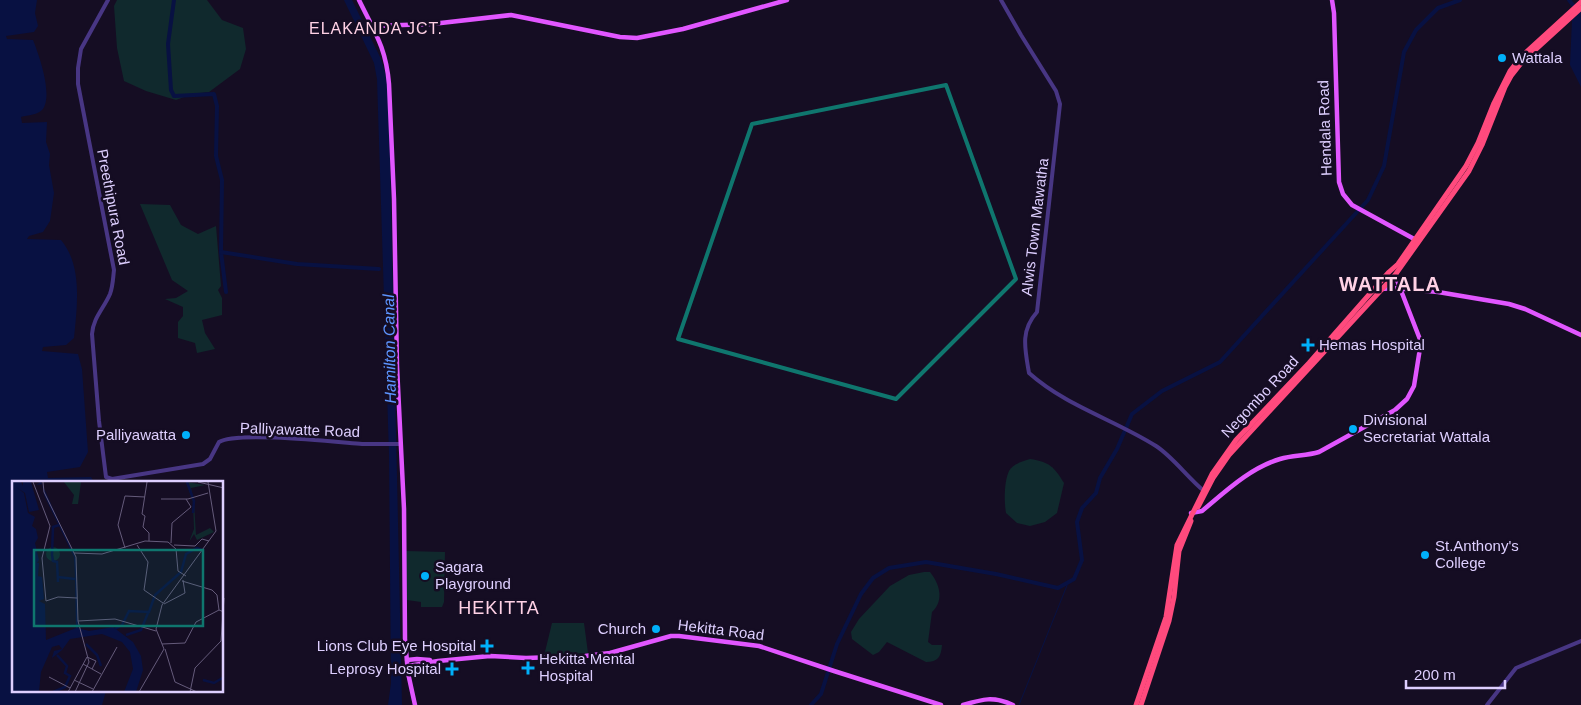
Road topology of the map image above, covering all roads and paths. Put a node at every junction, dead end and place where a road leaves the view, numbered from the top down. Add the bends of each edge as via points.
1 (108, 0) edge
2 (359, 0) edge
3 (788, 0) edge
4 (1001, 0) edge
5 (1332, 0) edge
6 (1581, 2) edge
7 (1581, 8) edge
8 (1569, 16) junction
9 (390, 25) junction
10 (373, 26) junction
11 (377, 35) junction
12 (1417, 241) junction
13 (1395, 276) junction
14 (1382, 289) junction
15 (1401, 289) junction
16 (1581, 335) edge
17 (401, 444) junction
18 (109, 479) joint
19 (1204, 492) junction
20 (1193, 513) junction
21 (1581, 641) edge
22 (407, 660) junction
23 (438, 661) junction
24 (408, 666) junction
25 (415, 705) edge
26 (941, 705) edge
27 (963, 705) edge
28 (1013, 705) edge
29 (1136, 705) edge
30 (1141, 705) edge
31 (1487, 705) edge

1 - 18 street, Preethipura Road via 82,49 78,84 114,270 110,292 94,321 92,334 102,453
2 - 10 main road
3 - 9 main road via 683,29 636,38 511,15
4 - 19 street, Alwis Town Mawatha via 1056,91 1060,104 1037,312 1028,323 1025,336 1029,373 1068,399 1158,447
5 - 12 main road, Hendala Road via 1339,182 1348,202
6 - 8 highway, Negombo Road
7 - 8 highway, Negombo Road
8 - 12 highway, Negombo Road via 1521,57 1510,71 1466,166
9 - 10 main road
9 - 11 main road
10 - 11 main road
11 - 17 main road via 386,60 389,84
12 - 13 highway, Negombo Road
12 - 19 highway, Negombo Road via 1232,445
13 - 14 highway, Negombo Road
13 - 15 main road
14 - 15 main road
14 - 19 highway, Negombo Road via 1242,440
15 - 16 main road via 1509,304
15 - 20 main road via 1421,342 1414,386 1407,399 1395,410 1319,452 1283,458 1256,470 1202,512
17 - 18 street, Palliyawatte Road via 228,438 218,442 204,464
17 - 22 main road
19 - 20 highway, Negombo Road
20 - 29 highway, Negombo Road via 1177,545 1166,617
20 - 30 highway, Negombo Road via 1179,552 1171,614
21 - 31 street via 1516,668
22 - 23 main road, Hekitta Road
22 - 24 main road
23 - 24 main road, Hekitta Road
23 - 26 main road, Hekitta Road via 490,656 585,656 679,636 753,644
24 - 25 main road
27 - 28 main road via 993,699

